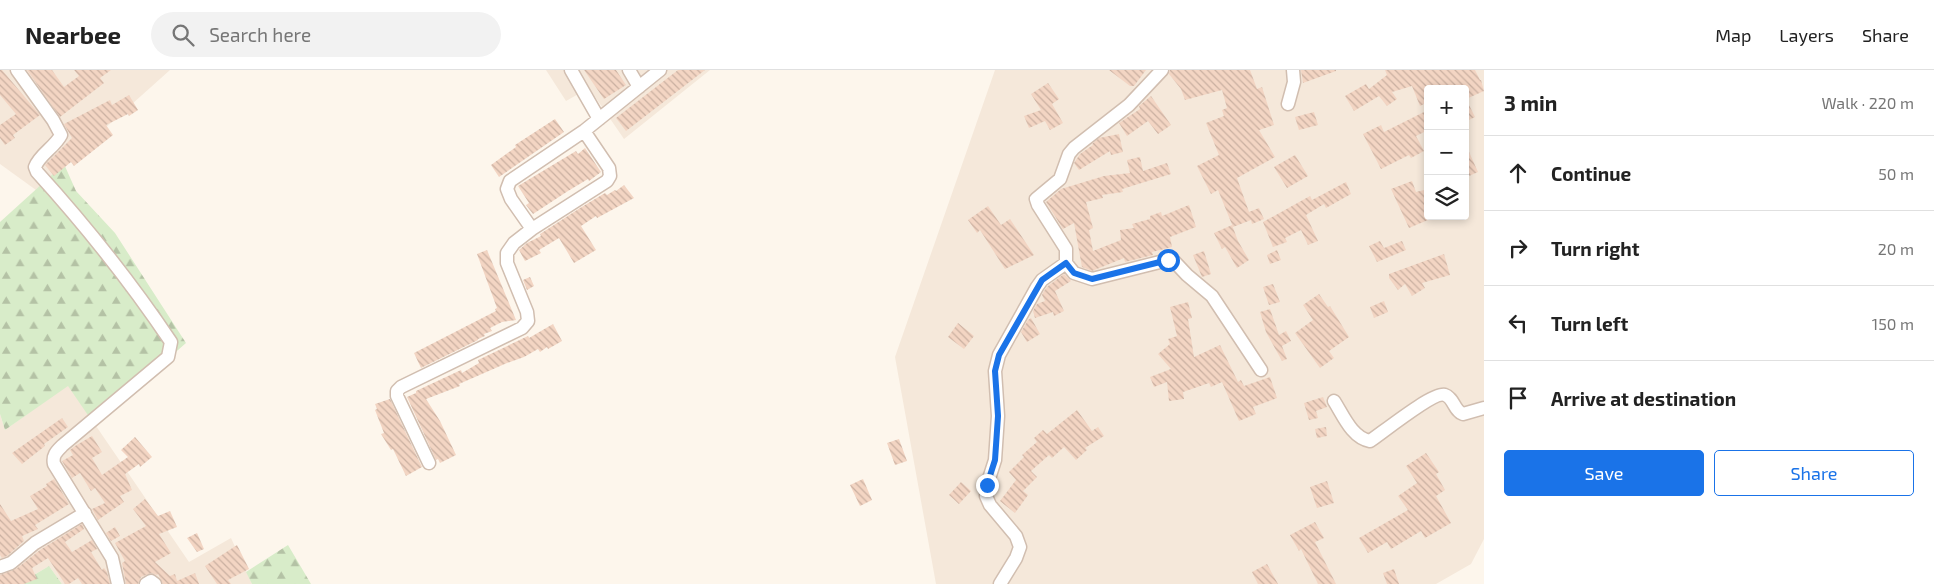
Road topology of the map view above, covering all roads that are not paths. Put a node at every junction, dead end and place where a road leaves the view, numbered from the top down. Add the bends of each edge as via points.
1 (17, 70) edge
2 (571, 70) edge
3 (629, 70) edge
4 (660, 70) edge
5 (1162, 70) edge
6 (1292, 70) edge
7 (639, 87) junction
8 (1288, 104) dead end
9 (599, 119) junction
10 (584, 131) junction
11 (532, 229) junction
12 (1066, 263) junction
13 (1261, 370) dead end
14 (1334, 401) dead end
15 (1484, 408) edge
16 (429, 462) dead end
17 (85, 513) junction
18 (0, 567) edge
19 (118, 584) edge
20 (146, 584) edge
21 (155, 584) edge
22 (1000, 584) edge

1 - 17 street via 54,120 61,135 37,163 37,172 100,243 171,342 168,357 56,452 54,464
2 - 9 street
3 - 7 street
4 - 7 street
5 - 12 street via 1129,105 1074,148 1060,179 1036,199 1066,249
6 - 8 street via 1294,82
7 - 9 street
9 - 10 street
10 - 11 street via 510,181 507,189 511,199
10 - 11 street via 609,168 610,176
11 - 16 street via 507,253 507,262 528,321 522,328 398,391 397,396
12 - 13 street via 1074,273 1092,279 1172,259 1212,296
12 - 22 street via 1042,280 999,355 995,371 998,416 995,460 986,496 990,506 1016,536 1020,547
14 - 15 street via 1355,433 1362,440 1370,441 1440,395 1452,400 1459,413
17 - 18 street via 11,563
17 - 19 street via 112,558
20 - 21 street via 151,581

